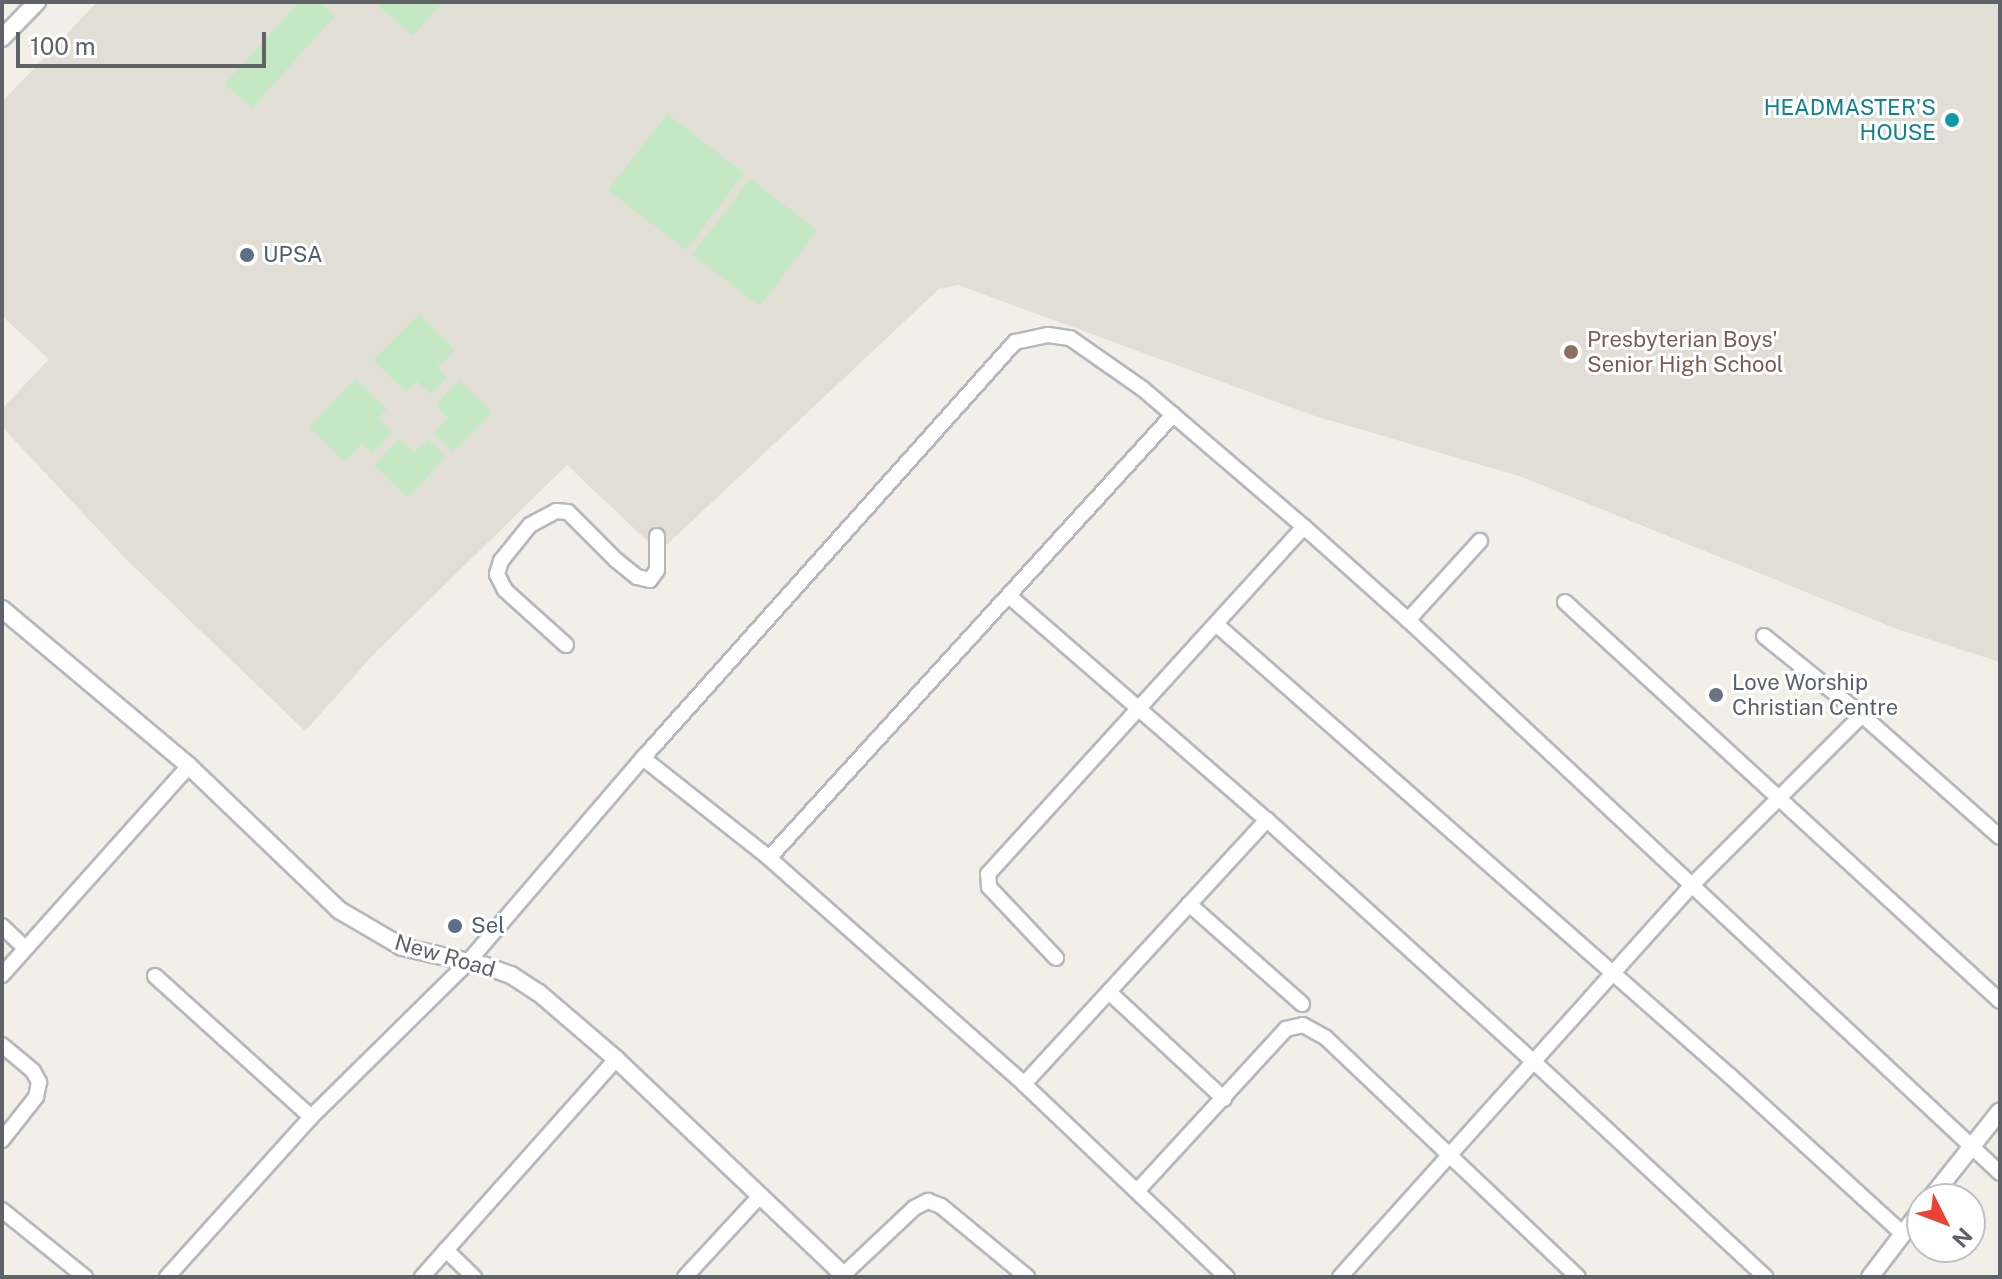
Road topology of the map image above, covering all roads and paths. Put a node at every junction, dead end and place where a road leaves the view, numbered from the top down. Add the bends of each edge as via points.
1 (37, 2) edge
2 (2, 38) edge
3 (1173, 415) junction
4 (1304, 527) junction
5 (657, 536) dead end
6 (1480, 541) dead end
7 (1009, 596) junction
8 (1565, 602) dead end
9 (2, 609) edge
10 (1408, 620) junction
11 (1217, 625) junction
12 (1764, 636) dead end
13 (566, 645) dead end
14 (1137, 710) junction
15 (1862, 715) junction
16 (643, 758) junction
17 (189, 766) junction
18 (1781, 799) junction
19 (1267, 820) junction
20 (2000, 837) edge
21 (769, 858) junction
22 (1693, 884) junction
23 (1189, 904) junction
24 (2, 926) edge
25 (25, 948) junction
26 (1056, 958) dead end
27 (468, 962) junction
28 (1612, 972) junction
29 (2, 975) edge
30 (155, 976) dead end
31 (1109, 992) junction
32 (2000, 1001) edge
33 (1302, 1004) dead end
34 (2, 1045) edge
35 (616, 1059) junction
36 (1534, 1062) junction
37 (1024, 1084) junction
38 (1224, 1099) junction
39 (2000, 1111) edge
40 (311, 1117) junction
41 (2, 1140) edge
42 (1972, 1145) junction
43 (1449, 1158) junction
44 (2000, 1173) edge
45 (1942, 1183) edge
46 (1138, 1190) junction
47 (760, 1196) junction
48 (2, 1210) edge
49 (1906, 1230) edge
50 (1903, 1234) junction
51 (446, 1250) junction
52 (844, 1276) edge
53 (85, 1277) edge
54 (167, 1277) edge
55 (422, 1277) edge
56 (474, 1277) edge
57 (685, 1277) edge
58 (1027, 1277) edge
59 (1227, 1277) edge
60 (1340, 1277) edge
61 (1578, 1277) edge
62 (1765, 1277) edge
63 (1870, 1277) edge

1 - 2 street
3 - 4 street
3 - 7 street
3 - 16 street via 1070,338 1015,342
4 - 10 street
4 - 11 street
5 - 13 street via 657,570 650,580 637,577 616,560 568,512 556,511 530,525 497,574 505,590
6 - 10 street
7 - 14 street
7 - 21 street
8 - 18 street
9 - 17 street, New Road
10 - 22 street
11 - 14 street
11 - 28 street
12 - 15 street
14 - 19 street
14 - 26 street via 988,874 989,887
15 - 18 street
15 - 20 street
16 - 21 street
16 - 27 street
17 - 25 street
17 - 27 street, New Road via 339,910 402,947
18 - 22 street
18 - 32 street
19 - 23 street
19 - 36 street
21 - 37 street
22 - 28 street
22 - 42 street
23 - 31 street
23 - 33 street
24 - 25 street
25 - 29 street
27 - 35 street, New Road via 511,975 539,993
27 - 40 street
28 - 36 street
28 - 50 street
30 - 40 street
31 - 37 street
31 - 38 street
34 - 41 street via 39,1082 36,1097
35 - 47 street, New Road
35 - 51 street
36 - 43 street
36 - 62 street
37 - 46 street
38 - 43 street via 1286,1029 1303,1025 1326,1038
38 - 46 street
39 - 42 street
40 - 54 street
42 - 44 street
42 - 45 street
43 - 60 street
43 - 61 street
46 - 59 street
47 - 52 street, New Road
47 - 57 street
48 - 53 street
49 - 50 street
50 - 63 street
51 - 55 street
51 - 56 street
52 - 58 street via 914,1208 928,1201

